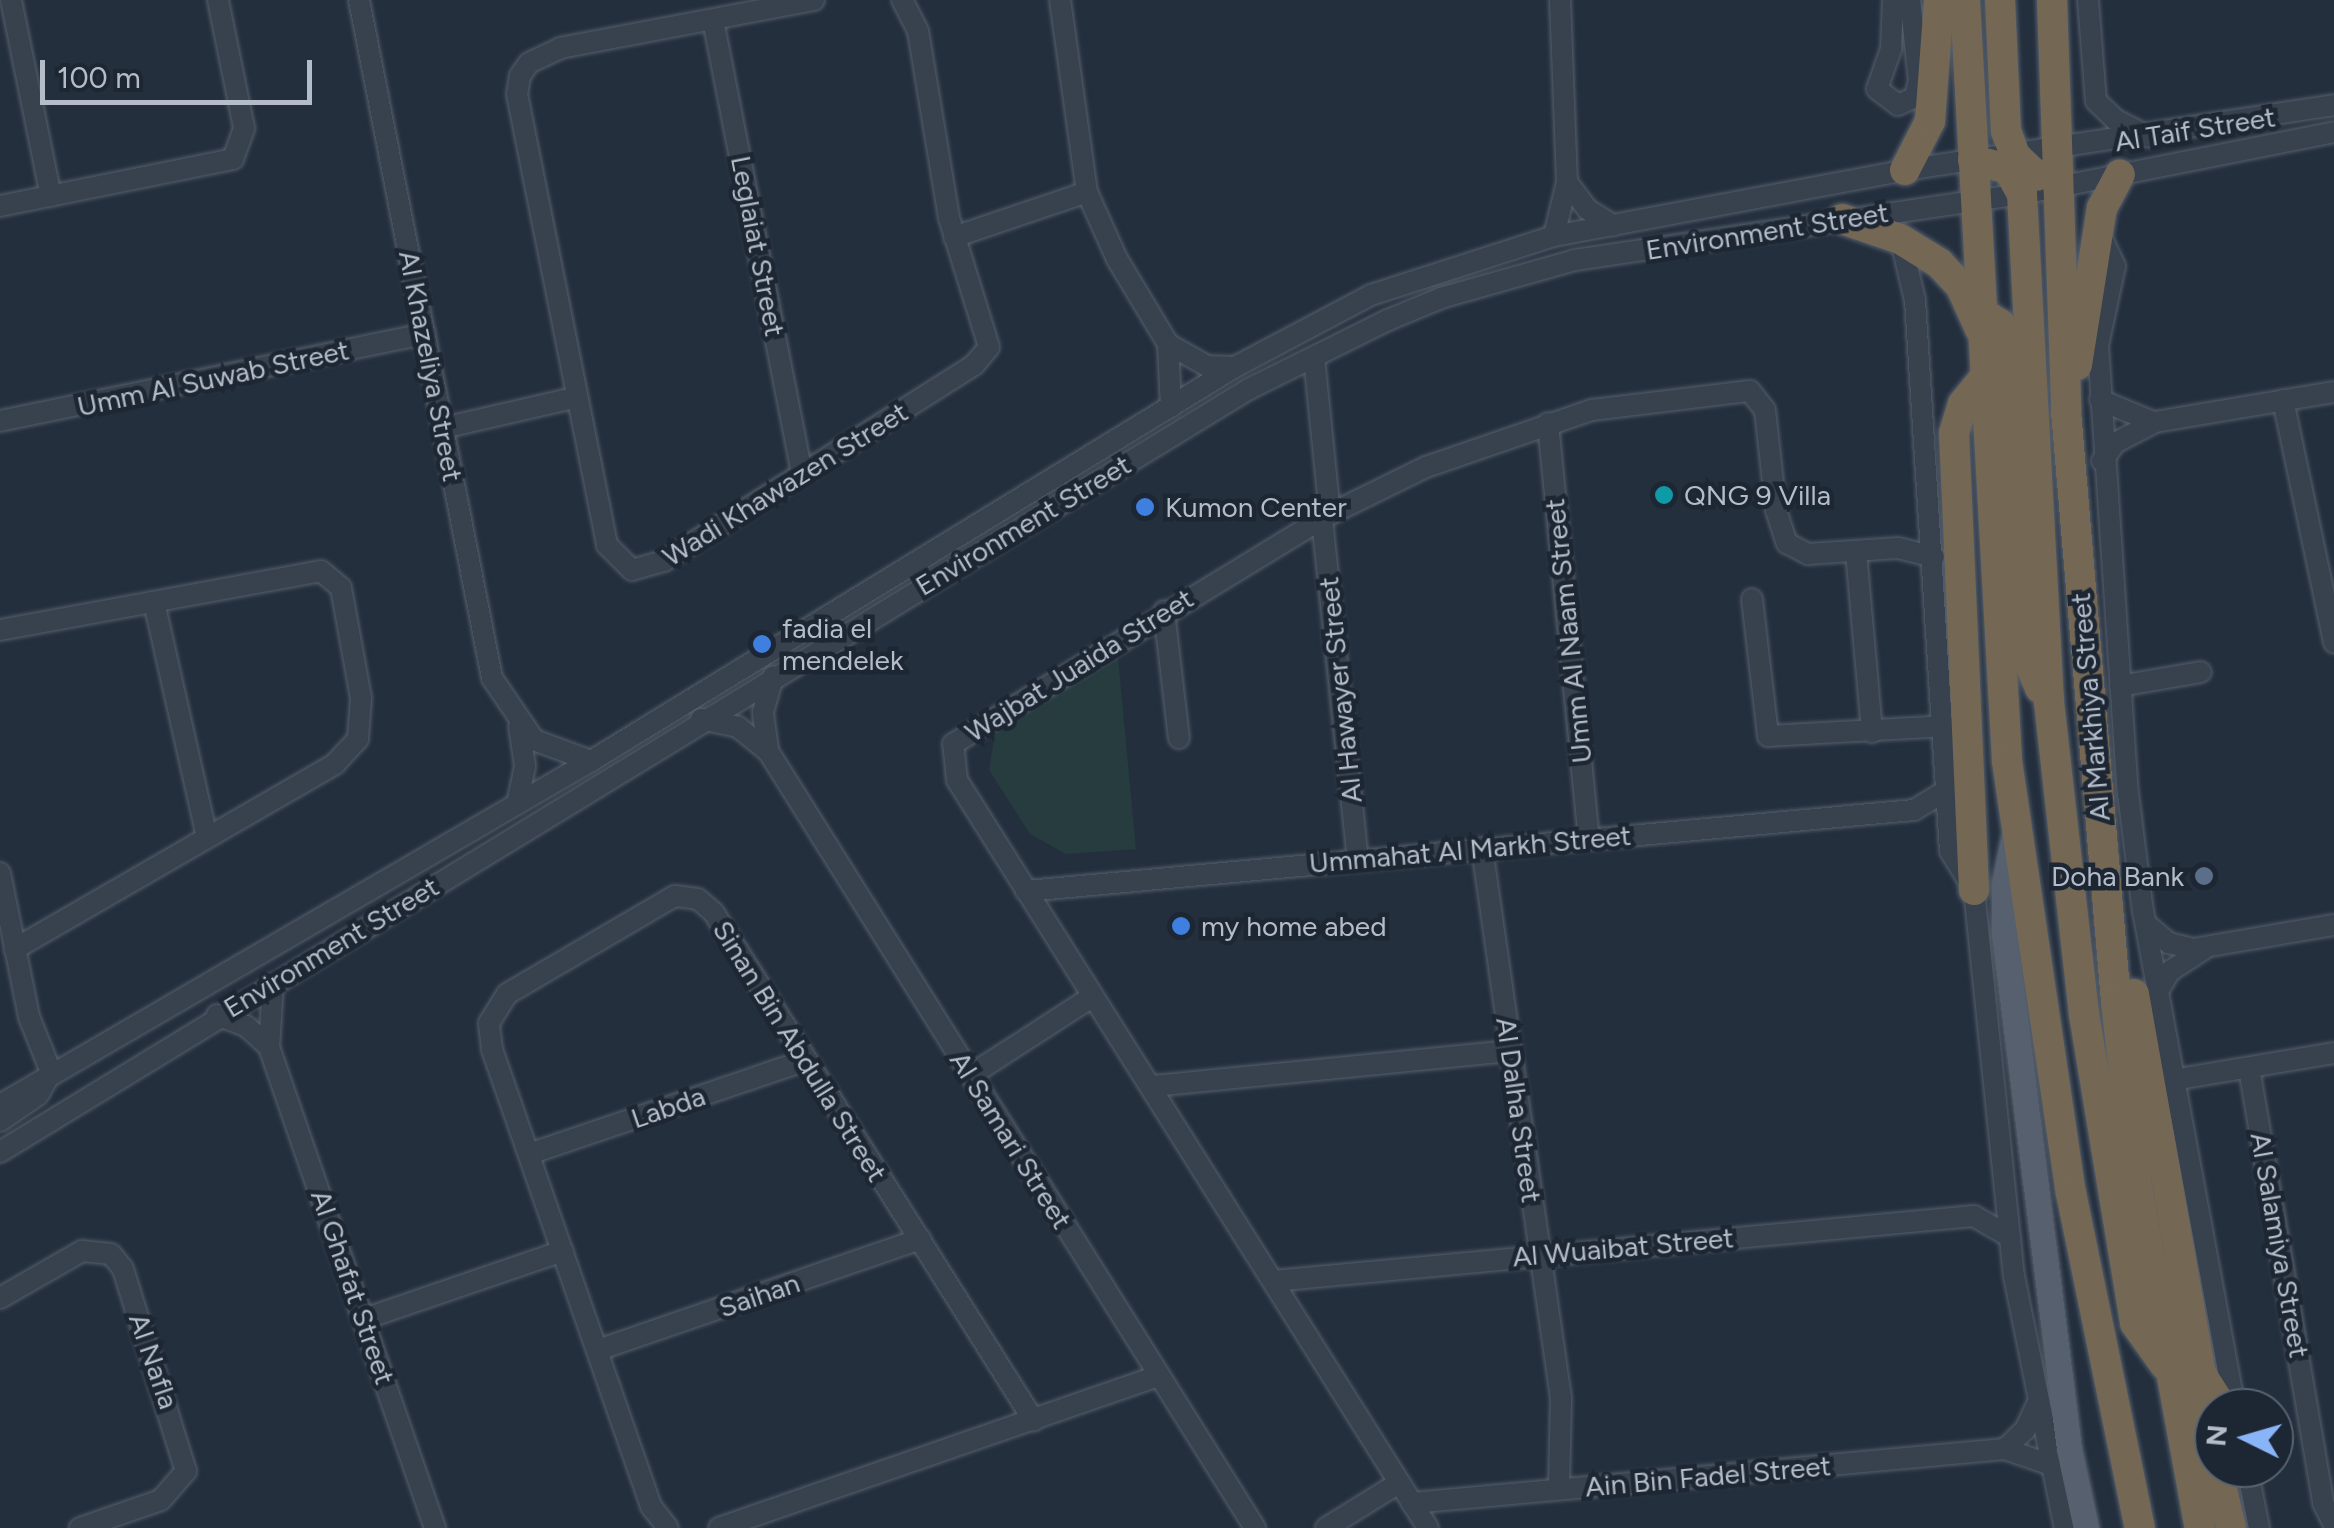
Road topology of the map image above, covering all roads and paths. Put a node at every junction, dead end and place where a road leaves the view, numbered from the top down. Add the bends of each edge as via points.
1 (12, 0) edge
2 (218, 0) edge
3 (359, 0) edge
4 (814, 0) edge
5 (902, 0) edge
6 (1060, 0) edge
7 (1560, 0) edge
8 (1892, 0) edge
9 (1910, 0) edge
10 (1938, 0) edge
11 (1965, 0) edge
12 (2000, 0) edge
13 (2052, 0) edge
14 (2088, 0) edge
15 (713, 20) junction
16 (2334, 105) edge
17 (2334, 132) edge
18 (2150, 137) junction
19 (2055, 150) junction
20 (2015, 155) junction
21 (1972, 160) junction
22 (1905, 170) junction
23 (2120, 174) junction
24 (1567, 182) junction
25 (2056, 187) junction
26 (1087, 192) junction
27 (2022, 194) junction
28 (51, 196) junction
29 (1974, 202) junction
30 (0, 206) edge
31 (1842, 219) junction
32 (1613, 225) junction
33 (2098, 230) junction
34 (1554, 236) junction
35 (954, 237) junction
36 (1900, 239) junction
37 (1980, 328) junction
38 (426, 334) junction
39 (1168, 344) junction
40 (1314, 357) junction
41 (1236, 368) junction
42 (1981, 382) junction
43 (2334, 392) edge
44 (574, 398) junction
45 (2100, 400) junction
46 (2282, 400) junction
47 (1171, 406) junction
48 (2066, 411) junction
49 (0, 421) edge
50 (2155, 422) junction
51 (1548, 423) junction
52 (443, 428) junction
53 (2102, 461) junction
54 (802, 472) junction
55 (1326, 517) junction
56 (1932, 526) junction
57 (1898, 548) junction
58 (1856, 552) junction
59 (1934, 557) junction
60 (1752, 599) dead end
61 (154, 602) junction
62 (1164, 611) junction
63 (0, 630) edge
64 (2334, 643) edge
65 (2202, 672) dead end
66 (773, 676) junction
67 (2120, 686) junction
68 (2049, 702) junction
69 (701, 719) junction
70 (519, 726) junction
71 (1947, 726) junction
72 (1872, 732) junction
73 (1179, 738) dead end
74 (768, 750) junction
75 (591, 762) junction
76 (1949, 789) junction
77 (517, 804) junction
78 (1914, 810) junction
79 (2098, 810) junction
80 (2016, 826) junction
81 (1950, 831) junction
82 (208, 837) junction
83 (1589, 838) junction
84 (1482, 848) junction
85 (1358, 860) junction
86 (0, 873) edge
87 (1026, 890) junction
88 (1974, 890) junction
89 (2146, 924) junction
90 (2334, 924) edge
91 (2206, 948) junction
92 (15, 949) junction
93 (274, 984) junction
94 (2158, 991) junction
95 (1093, 996) junction
96 (217, 1015) junction
97 (269, 1047) junction
98 (1510, 1052) junction
99 (2334, 1052) edge
100 (807, 1060) junction
101 (2248, 1068) junction
102 (51, 1072) junction
103 (971, 1074) junction
104 (2173, 1080) junction
105 (1153, 1086) junction
106 (0, 1105) edge
107 (0, 1121) edge
108 (0, 1152) edge
109 (530, 1154) junction
110 (2002, 1182) junction
111 (1974, 1216) junction
112 (2010, 1237) junction
113 (920, 1239) junction
114 (563, 1251) junction
115 (1540, 1255) junction
116 (1273, 1281) junction
117 (0, 1298) edge
118 (364, 1319) junction
119 (598, 1350) junction
120 (2168, 1368) junction
121 (2201, 1374) junction
122 (1159, 1376) junction
123 (2203, 1388) edge
124 (2210, 1388) edge
125 (2231, 1388) edge
126 (2037, 1404) junction
127 (2334, 1417) edge
128 (1034, 1421) junction
129 (2312, 1421) junction
130 (2004, 1448) junction
131 (2048, 1464) junction
132 (1399, 1483) junction
133 (2229, 1488) edge
134 (2249, 1488) edge
135 (1558, 1489) junction
136 (1412, 1502) junction
137 (2323, 1503) junction
138 (2334, 1525) edge
139 (2252, 1527) edge
140 (80, 1528) edge
141 (436, 1528) edge
142 (668, 1528) edge
143 (718, 1528) edge
144 (1255, 1528) edge
145 (1326, 1528) edge
146 (1428, 1528) edge
147 (2065, 1528) edge
148 (2086, 1528) edge
149 (2140, 1528) edge
150 (2200, 1528) edge
151 (2318, 1528) edge

1 - 28 street
2 - 28 street via 244,128 241,152 224,163
3 - 38 street, Al Khazeliya Street
4 - 15 street, Wadi Khawazen Street
5 - 35 street, Wadi Khawazen Street via 918,31
6 - 26 street
7 - 24 street
8 - 9 street via 1890,48 1877,89 1898,104 1915,97 1919,81
10 - 22 highway via 1930,122
11 - 21 highway
12 - 20 highway via 2006,131
13 - 19 highway, Al Markhiya Street
14 - 18 street via 2096,102
15 - 44 street, Wadi Khawazen Street via 543,52 520,76
15 - 54 street, Leglaiat Street
16 - 18 street, Al Taif Street
17 - 23 street, Al Taif Street
18 - 19 street, Al Taif Street
19 - 20 street, Al Taif Street
19 - 25 highway, Al Markhiya Street
20 - 21 street, Environment Street
20 - 25 highway
21 - 22 street, Environment Street
21 - 27 highway via 2008,168
21 - 29 highway
22 - 32 street, Environment Street
23 - 25 street, Al Taif Street
23 - 33 highway via 2104,197
24 - 32 street via 1587,209
24 - 34 street
25 - 27 street, Al Taif Street
25 - 48 highway, Al Markhiya Street
26 - 35 street
26 - 39 street via 1117,260
27 - 29 street, Environment Street
27 - 68 highway
28 - 30 street
29 - 31 street, Environment Street
29 - 37 highway
31 - 36 highway
31 - 40 street, Environment Street via 1524,272 1441,298
32 - 34 street, Environment Street
33 - 45 street, Al Markhiya Street via 2116,284 2098,331
33 - 48 highway
34 - 41 street, Environment Street via 1371,295
35 - 54 street, Wadi Khawazen Street via 989,338 983,358
36 - 37 highway via 1954,276
36 - 56 street via 1914,281
37 - 42 highway
37 - 68 highway via 1994,318 2001,328 2025,653
38 - 49 street, Umm Al Suwab Street
38 - 52 street, Al Khazeliya Street
39 - 41 street via 1208,366
39 - 47 street
40 - 55 street, Al Hawayer Street
40 - 66 street, Environment Street via 1249,389
41 - 47 street, Environment Street
42 - 80 highway via 1997,666
42 - 88 highway via 1963,404 1954,432
43 - 46 street
44 - 52 street
44 - 54 street, Wadi Khawazen Street via 607,545 632,570 664,561
45 - 50 street
45 - 53 street, Al Markhiya Street
46 - 50 street
46 - 64 street
47 - 75 street, Environment Street
48 - 79 highway, Al Markhiya Street
50 - 53 street via 2116,443
51 - 55 street, Wajbat Juaida Street via 1426,467
51 - 58 street, Wajbat Juaida Street via 1634,403 1750,391 1765,410 1776,510 1787,543 1808,554
51 - 83 street, Umm Al Naam Street
52 - 70 street, Al Khazeliya Street via 492,678
53 - 67 street, Al Markhiya Street
55 - 62 street, Wajbat Juaida Street
55 - 85 street, Al Hawayer Street
56 - 57 street, Wajbat Juaida Street
56 - 59 street
57 - 58 street, Wajbat Juaida Street
57 - 59 street, Wajbat Juaida Street
58 - 72 street
59 - 71 street
60 - 72 street via 1768,736
61 - 63 street
61 - 82 street
61 - 82 street via 321,571 341,588 361,698 358,739 335,764
62 - 73 street
62 - 87 street, Wajbat Juaida Street via 953,744 957,780
65 - 67 street
66 - 69 street, Environment Street
66 - 74 street, Al Samari Street via 762,712
67 - 89 street, Al Markhiya Street
68 - 120 highway via 2084,1014 2129,1294 2144,1341
69 - 74 street, Al Samari Street via 738,727
69 - 93 street, Environment Street
70 - 75 street, Al Khazeliya Street via 552,751
70 - 77 street, Al Khazeliya Street via 525,766
71 - 72 street
71 - 76 street
74 - 103 street, Al Samari Street
75 - 77 street, Environment Street
76 - 78 street, Ummahat Al Markh Street
76 - 81 street
77 - 102 street, Environment Street
78 - 81 street
78 - 83 street, Ummahat Al Markh Street
79 - 120 highway, Al Markhiya Street via 2137,1186
79 - 121 highway via 2113,847
80 - 148 main road via 2004,884 2004,933 2070,1449
80 - 149 highway via 2071,1193
81 - 88 street via 1955,865
82 - 92 street
83 - 84 street, Ummahat Al Markh Street
84 - 85 street, Ummahat Al Markh Street
84 - 98 street, Al Dalha Street
85 - 87 street, Ummahat Al Markh Street
86 - 92 street
87 - 95 street, Wajbat Juaida Street
88 - 110 street
89 - 91 street via 2169,942
89 - 94 street, Al Markhiya Street
90 - 91 street
91 - 94 street via 2170,972
92 - 102 street via 29,1017
93 - 96 street, Environment Street
93 - 97 street, Al Ghafat Street
94 - 104 street, Al Markhiya Street
95 - 103 street
95 - 105 street, Wajbat Juaida Street
96 - 97 street via 246,1026
96 - 108 street, Environment Street
97 - 118 street, Al Ghafat Street
98 - 105 street
98 - 115 street, Al Dalha Street
99 - 101 street
100 - 109 street, Labda
100 - 109 street, Sinan Bin Abdulla Street via 705,904 688,896 664,899 507,994 492,1013 492,1048
100 - 113 street, Sinan Bin Abdulla Street
101 - 104 street
101 - 129 street, Al Salamiya Street
102 - 106 street, Environment Street
102 - 107 street via 38,1094
103 - 122 street, Al Samari Street
104 - 125 street, Al Markhiya Street
105 - 116 street, Wajbat Juaida Street
109 - 114 street, Sinan Bin Abdulla Street
110 - 111 street
110 - 112 street
111 - 112 street
111 - 115 street, Al Wuaibat Street
112 - 126 street
113 - 119 street, Saihan
113 - 128 street, Sinan Bin Abdulla Street
114 - 118 street
114 - 119 street, Sinan Bin Abdulla Street
115 - 116 street, Al Wuaibat Street
115 - 135 street, Al Dalha Street via 1562,1409 1555,1438
116 - 132 street, Wajbat Juaida Street
117 - 140 street, Al Nafla via 92,1250 118,1261 128,1286 186,1471 161,1500
118 - 141 street, Al Ghafat Street
119 - 142 street, Sinan Bin Abdulla Street via 651,1506
120 - 150 highway, Al Markhiya Street
121 - 123 highway
121 - 124 highway
122 - 128 street
122 - 144 street, Al Samari Street
126 - 130 street via 2026,1430
126 - 131 street
127 - 129 street
128 - 143 street
129 - 137 street, Al Salamiya Street
130 - 131 street, Ain Bin Fadel Street
130 - 135 street, Ain Bin Fadel Street
131 - 147 street
132 - 136 street, Wajbat Juaida Street
132 - 145 street
133 - 139 highway
134 - 139 street
135 - 136 street, Ain Bin Fadel Street
136 - 146 street, Wajbat Juaida Street
137 - 138 street, Al Salamiya Street
137 - 151 street, Al Salamiya Street

